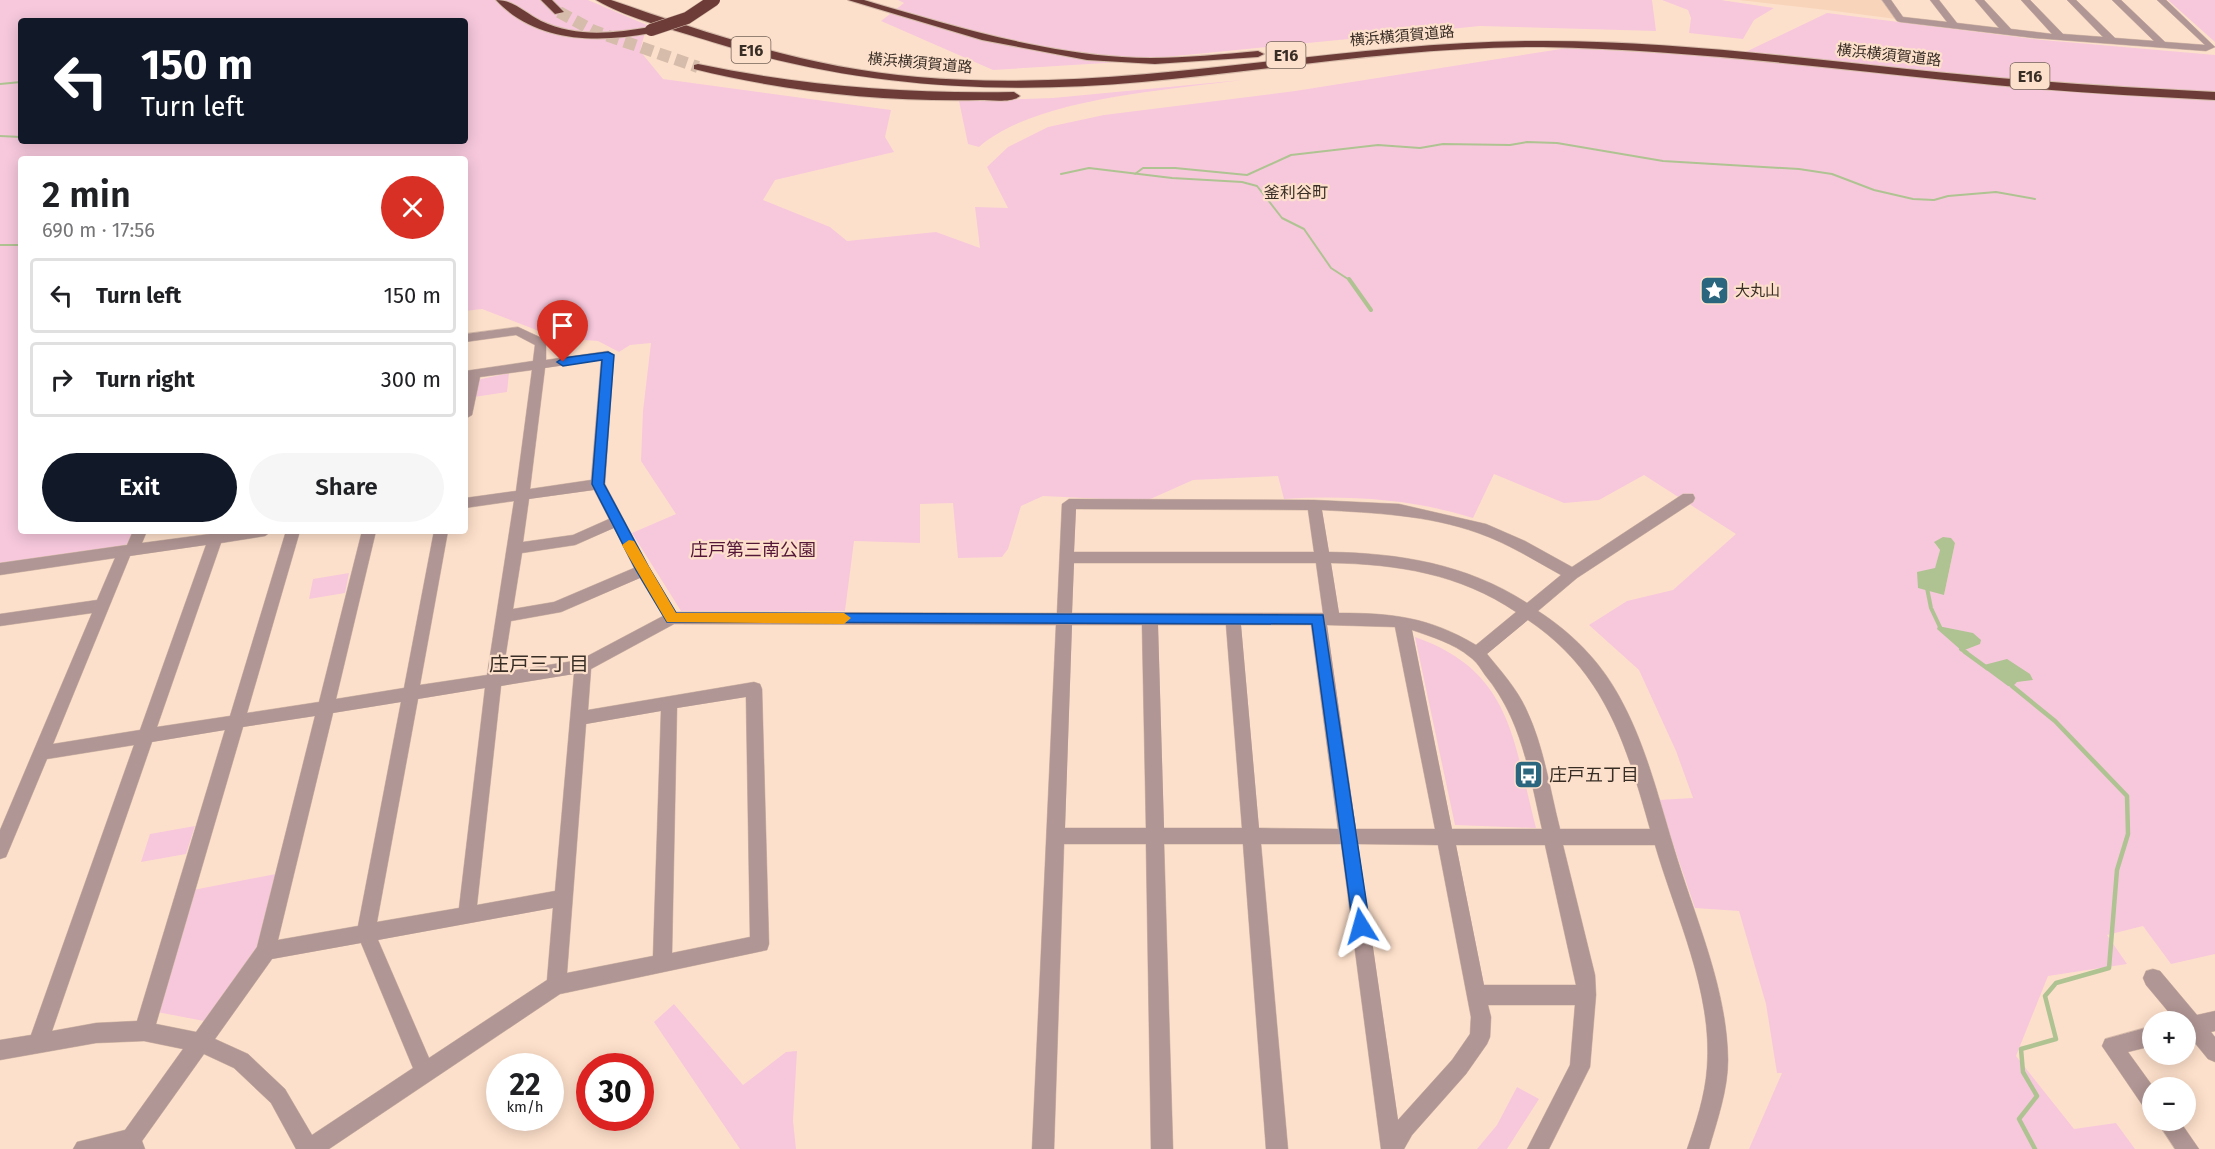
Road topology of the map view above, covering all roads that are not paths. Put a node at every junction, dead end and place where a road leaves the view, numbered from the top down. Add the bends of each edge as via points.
1 (501, 0) edge
2 (546, 0) edge
3 (601, 0) edge
4 (625, 0) edge
5 (714, 0) edge
6 (853, 0) edge
7 (1886, 0) edge
8 (1934, 0) edge
9 (1979, 0) edge
10 (2025, 0) edge
11 (2071, 0) edge
12 (2116, 0) edge
13 (2161, 0) edge
14 (559, 12) tunnel mouth
15 (1954, 26) junction
16 (2007, 31) junction
17 (2059, 36) junction
18 (1498, 37) junction
19 (1601, 41) junction
20 (2112, 41) junction
21 (1577, 44) junction
22 (2163, 45) junction
23 (1847, 62) junction
24 (698, 67) tunnel mouth
25 (907, 76) junction
26 (973, 80) junction
27 (2215, 88) edge
28 (2215, 96) edge
29 (468, 338) edge
30 (540, 365) junction
31 (469, 375) edge
32 (598, 484) junction
33 (522, 495) junction
34 (1688, 498) dead end
35 (468, 503) edge
36 (1314, 505) junction
37 (616, 521) junction
38 (138, 534) edge
39 (292, 534) edge
40 (368, 534) edge
41 (440, 534) edge
42 (216, 535) edge
43 (515, 549) junction
44 (128, 551) junction
45 (1067, 557) junction
46 (1321, 559) junction
47 (0, 569) edge
48 (643, 570) junction
49 (1572, 574) junction
50 (103, 605) junction
51 (1527, 612) junction
52 (505, 616) junction
53 (1233, 617) junction
54 (672, 618) junction
55 (1065, 618) junction
56 (1150, 619) junction
57 (1325, 619) junction
58 (4, 620) edge
59 (1402, 621) junction
60 (0, 635) edge
61 (1477, 653) junction
62 (583, 666) junction
63 (494, 679) junction
64 (412, 692) junction
65 (669, 703) junction
66 (325, 708) junction
67 (579, 718) junction
68 (236, 722) junction
69 (145, 737) junction
70 (40, 753) junction
71 (7, 819) edge
72 (1056, 836) junction
73 (1156, 836) junction
74 (1252, 836) junction
75 (1349, 837) junction
76 (1445, 837) junction
77 (1551, 837) junction
78 (1661, 837) junction
79 (0, 851) edge
80 (563, 898) junction
81 (467, 915) junction
82 (366, 933) junction
83 (266, 951) junction
84 (662, 964) junction
85 (2153, 978) dead end
86 (556, 985) junction
87 (1478, 995) junction
88 (1586, 995) junction
89 (2178, 1011) edge
90 (2215, 1021) edge
91 (2196, 1026) edge
92 (144, 1031) junction
93 (2196, 1033) edge
94 (2142, 1038) edge
95 (38, 1043) junction
96 (201, 1043) junction
97 (0, 1050) edge
98 (2215, 1052) edge
99 (425, 1073) junction
100 (2142, 1088) edge
101 (2174, 1131) edge
102 (133, 1144) edge
103 (1541, 1148) edge
104 (84, 1149) edge
105 (309, 1149) edge
106 (1043, 1149) edge
107 (1162, 1149) edge
108 (1277, 1149) edge
109 (1392, 1149) edge
110 (1698, 1149) edge
111 (2188, 1149) edge

1 - 5 highway, bridge via 535,24 568,34 607,36 651,30 687,18
2 - 14 highway
3 - 25 highway, 横浜横須賀道路 / E16 via 755,51 822,68
4 - 25 highway, 横浜横須賀道路 / E16 via 762,45
6 - 18 highway, E16 via 1046,50 1122,60 1198,59 1411,38
7 - 15 street via 1900,19
8 - 15 street
9 - 16 street
10 - 17 street
11 - 20 street
12 - 22 street
13 - 22 street via 2211,46
15 - 16 street
16 - 17 street
17 - 20 street
18 - 19 highway, 横浜横須賀道路 / E16
18 - 26 highway, 横浜横須賀道路 / E16 via 1366,45 1112,73
19 - 21 highway, 横浜横須賀道路 / E16
19 - 23 highway, 横浜横須賀道路 / E16
20 - 22 street
21 - 24 highway, E16 via 1431,53 1091,91 970,97 794,85
21 - 26 highway, 横浜横須賀道路 / E16 via 1399,51 1081,83
23 - 27 highway, 横浜横須賀道路 / E16
23 - 28 highway, 横浜横須賀道路 / E16 via 2050,87
25 - 26 highway, 横浜横須賀道路 / E16
29 - 30 street via 518,331 542,344
30 - 31 street
30 - 32 street via 608,355
30 - 33 street
32 - 33 street
32 - 37 street
33 - 35 street
33 - 43 street
34 - 49 street
36 - 45 street via 1069,504
36 - 46 street
36 - 49 street via 1399,509 1481,528
37 - 43 street via 574,540
37 - 48 street
38 - 44 street
39 - 68 street
40 - 66 street
41 - 64 street
42 - 44 street
42 - 69 street
43 - 52 street
44 - 47 street
44 - 50 street
45 - 46 street
45 - 55 street
46 - 51 street via 1404,561 1443,571 1500,595
46 - 57 street
48 - 52 street via 556,608
48 - 54 street
49 - 51 street
50 - 58 street
50 - 70 street
51 - 61 street
51 - 78 street via 1570,645 1613,700
52 - 63 street
53 - 56 street
53 - 57 street
53 - 74 street
54 - 55 street
54 - 62 street
55 - 56 street
55 - 72 street
56 - 73 street
57 - 59 street
57 - 75 street
58 - 60 street
59 - 61 street via 1452,638
59 - 76 street
61 - 77 street via 1520,713
62 - 63 street
62 - 67 street
63 - 64 street
63 - 81 street
64 - 66 street
64 - 82 street
65 - 67 street
65 - 84 street
65 - 84 street via 754,689 760,944
66 - 68 street
66 - 83 street
67 - 80 street
68 - 69 street
68 - 92 street
69 - 70 street
69 - 95 street
70 - 71 street
71 - 79 street
72 - 73 street
72 - 106 street
73 - 74 street
73 - 107 street
74 - 75 street
74 - 108 street
75 - 76 street
75 - 109 street
76 - 77 street
76 - 87 street
77 - 78 street
77 - 88 street via 1585,975
78 - 110 street via 1693,927 1713,1001 1718,1062
80 - 81 street
80 - 86 street
81 - 82 street
82 - 83 street
82 - 99 street
83 - 96 street
84 - 86 street
85 - 89 street
86 - 99 street
87 - 88 street
87 - 109 street via 1480,1037
88 - 103 street via 1580,1067
90 - 91 street
92 - 95 street via 96,1033
92 - 96 street
93 - 98 street
94 - 100 street via 2112,1046
95 - 97 street
96 - 102 street
96 - 105 street via 241,1061 278,1096
99 - 105 street
101 - 111 street
102 - 104 street

